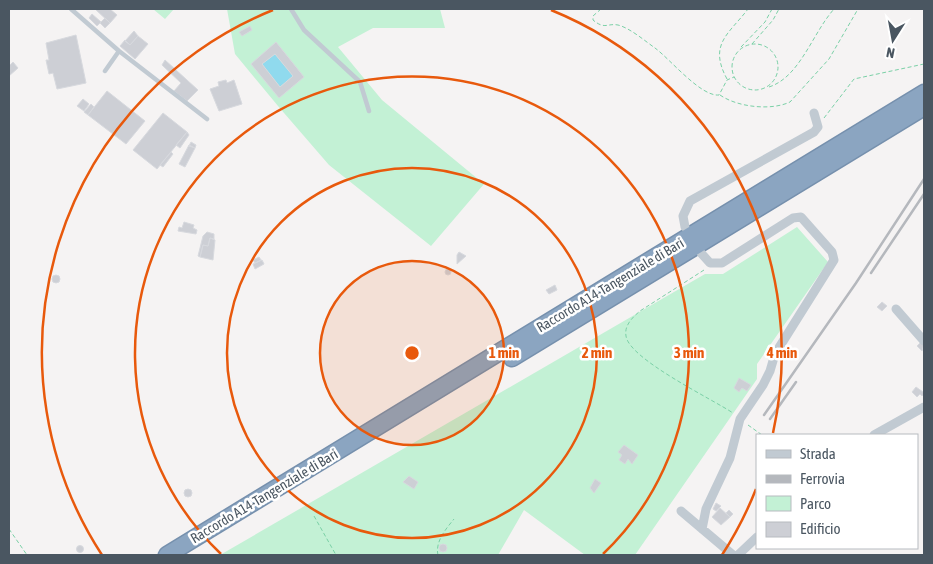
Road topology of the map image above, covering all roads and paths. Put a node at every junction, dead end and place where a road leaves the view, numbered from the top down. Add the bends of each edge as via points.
1 (71, 9) edge
2 (291, 9) edge
3 (601, 9) edge
4 (748, 9) edge
5 (772, 9) edge
6 (779, 9) edge
7 (834, 9) edge
8 (858, 9) edge
9 (752, 44) junction
10 (741, 48) junction
11 (119, 51) junction
12 (924, 64) edge
13 (106, 71) dead end
14 (734, 77) junction
15 (727, 80) junction
16 (766, 88) junction
17 (924, 93) edge
18 (719, 95) junction
19 (924, 107) edge
20 (369, 111) dead end
21 (814, 113) dead end
22 (207, 119) dead end
23 (818, 127) junction
24 (685, 227) dead end
25 (701, 253) dead end
26 (710, 262) junction
27 (896, 309) dead end
28 (924, 341) edge
29 (924, 408) edge
30 (740, 419) junction
31 (761, 434) edge
32 (876, 434) edge
33 (681, 511) dead end
34 (314, 516) dead end
35 (454, 520) dead end
36 (9, 529) edge
37 (702, 529) junction
38 (756, 538) edge
39 (27, 555) edge
40 (167, 555) edge
41 (188, 555) edge
42 (336, 555) edge
43 (438, 555) edge
44 (733, 555) edge
45 (738, 555) edge

1 - 11 lane
2 - 20 lane via 304,30 360,82
3 - 18 path via 593,16 598,24 623,27 654,48 701,89
4 - 15 path via 721,43 721,60
5 - 10 path via 765,22
6 - 9 path
7 - 16 path via 818,29 797,67 789,76
8 - 18 path via 829,59 790,102 751,105
9 - 10 path
9 - 16 path via 770,48 778,61 776,76
10 - 14 path via 732,60
11 - 13 lane
11 - 22 lane
12 - 23 path via 854,80
14 - 15 path
14 - 16 path via 750,90
15 - 18 path
17 - 40 highway, Raccordo A14-Tangenziale di Bari
19 - 41 highway, Raccordo A14-Tangenziale di Bari
21 - 23 street
23 - 24 street via 690,201 683,216
25 - 26 street
26 - 30 path via 702,273 636,314 626,327 626,336 638,353
26 - 30 street via 726,261 793,218 801,217 832,252 834,260 775,354 763,385
27 - 28 street
29 - 32 street
30 - 31 path
30 - 37 street via 730,458 706,509
33 - 37 street
34 - 42 path
35 - 43 path via 438,545
36 - 39 path
37 - 44 street
38 - 45 street

